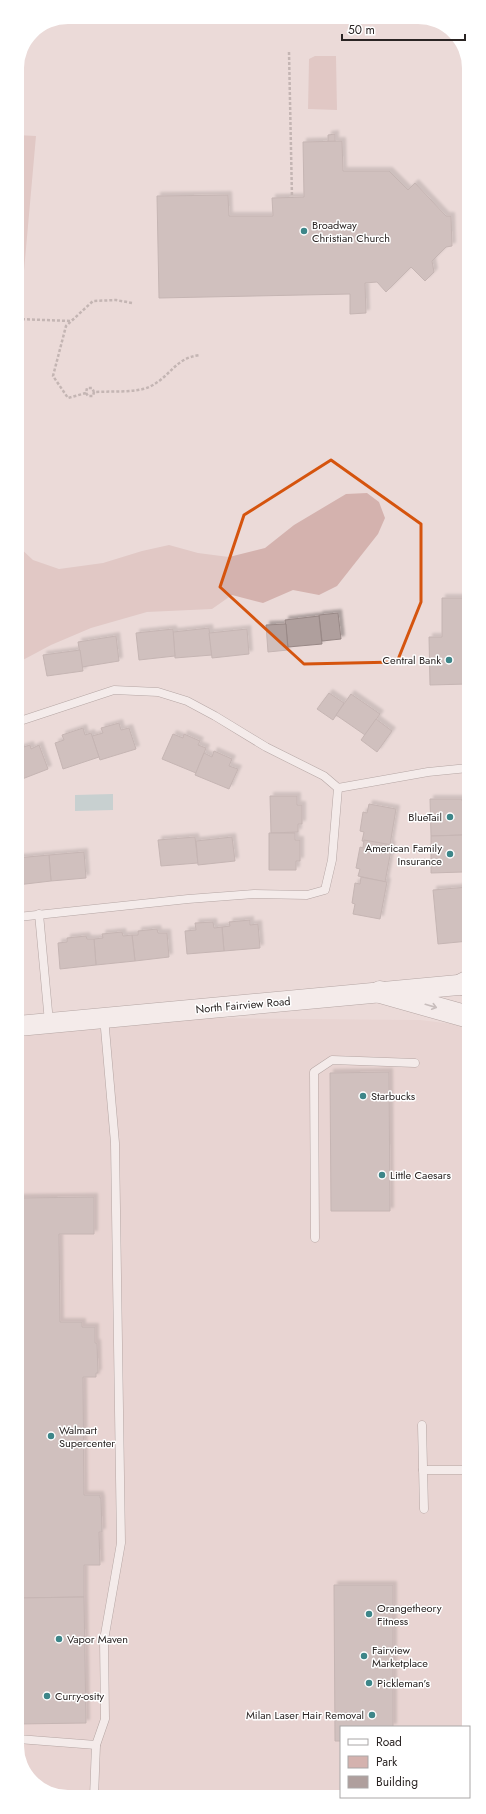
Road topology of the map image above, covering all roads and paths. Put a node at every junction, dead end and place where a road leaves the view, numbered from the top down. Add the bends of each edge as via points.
1 (289, 52) dead end
2 (292, 198) dead end
3 (132, 303) dead end
4 (24, 319) edge
5 (72, 321) junction
6 (200, 355) dead end
7 (24, 720) edge
8 (462, 769) edge
9 (338, 788) junction
10 (39, 914) junction
11 (24, 916) edge
12 (462, 984) edge
13 (380, 992) junction
14 (462, 1015) edge
15 (104, 1017) junction
16 (49, 1022) junction
17 (24, 1025) edge
18 (415, 1063) dead end
19 (315, 1238) dead end
20 (422, 1425) dead end
21 (423, 1470) junction
22 (462, 1470) edge
23 (424, 1509) dead end
24 (24, 1739) edge
25 (96, 1745) junction
26 (94, 1790) edge

1 - 2 path
3 - 5 path via 116,300 93,301
4 - 5 path
5 - 6 path via 66,326 53,376 68,398 86,393 87,388 92,388 94,392 148,388 183,359
7 - 9 lane via 114,690 158,692 187,701 266,748 324,776
8 - 9 lane
9 - 10 lane via 332,860 325,890 307,895 254,894
10 - 11 lane
10 - 16 lane
12 - 13 street, North Fairview Road
13 -> 14 main road
13 - 15 street, North Fairview Road
15 - 16 street, North Fairview Road
15 - 25 lane via 115,1147 121,1542 104,1640 105,1719
16 - 17 street, North Fairview Road
18 - 19 lane via 332,1060 314,1072
20 - 21 lane
21 - 22 lane
21 - 23 lane
24 - 25 lane
25 - 26 lane

